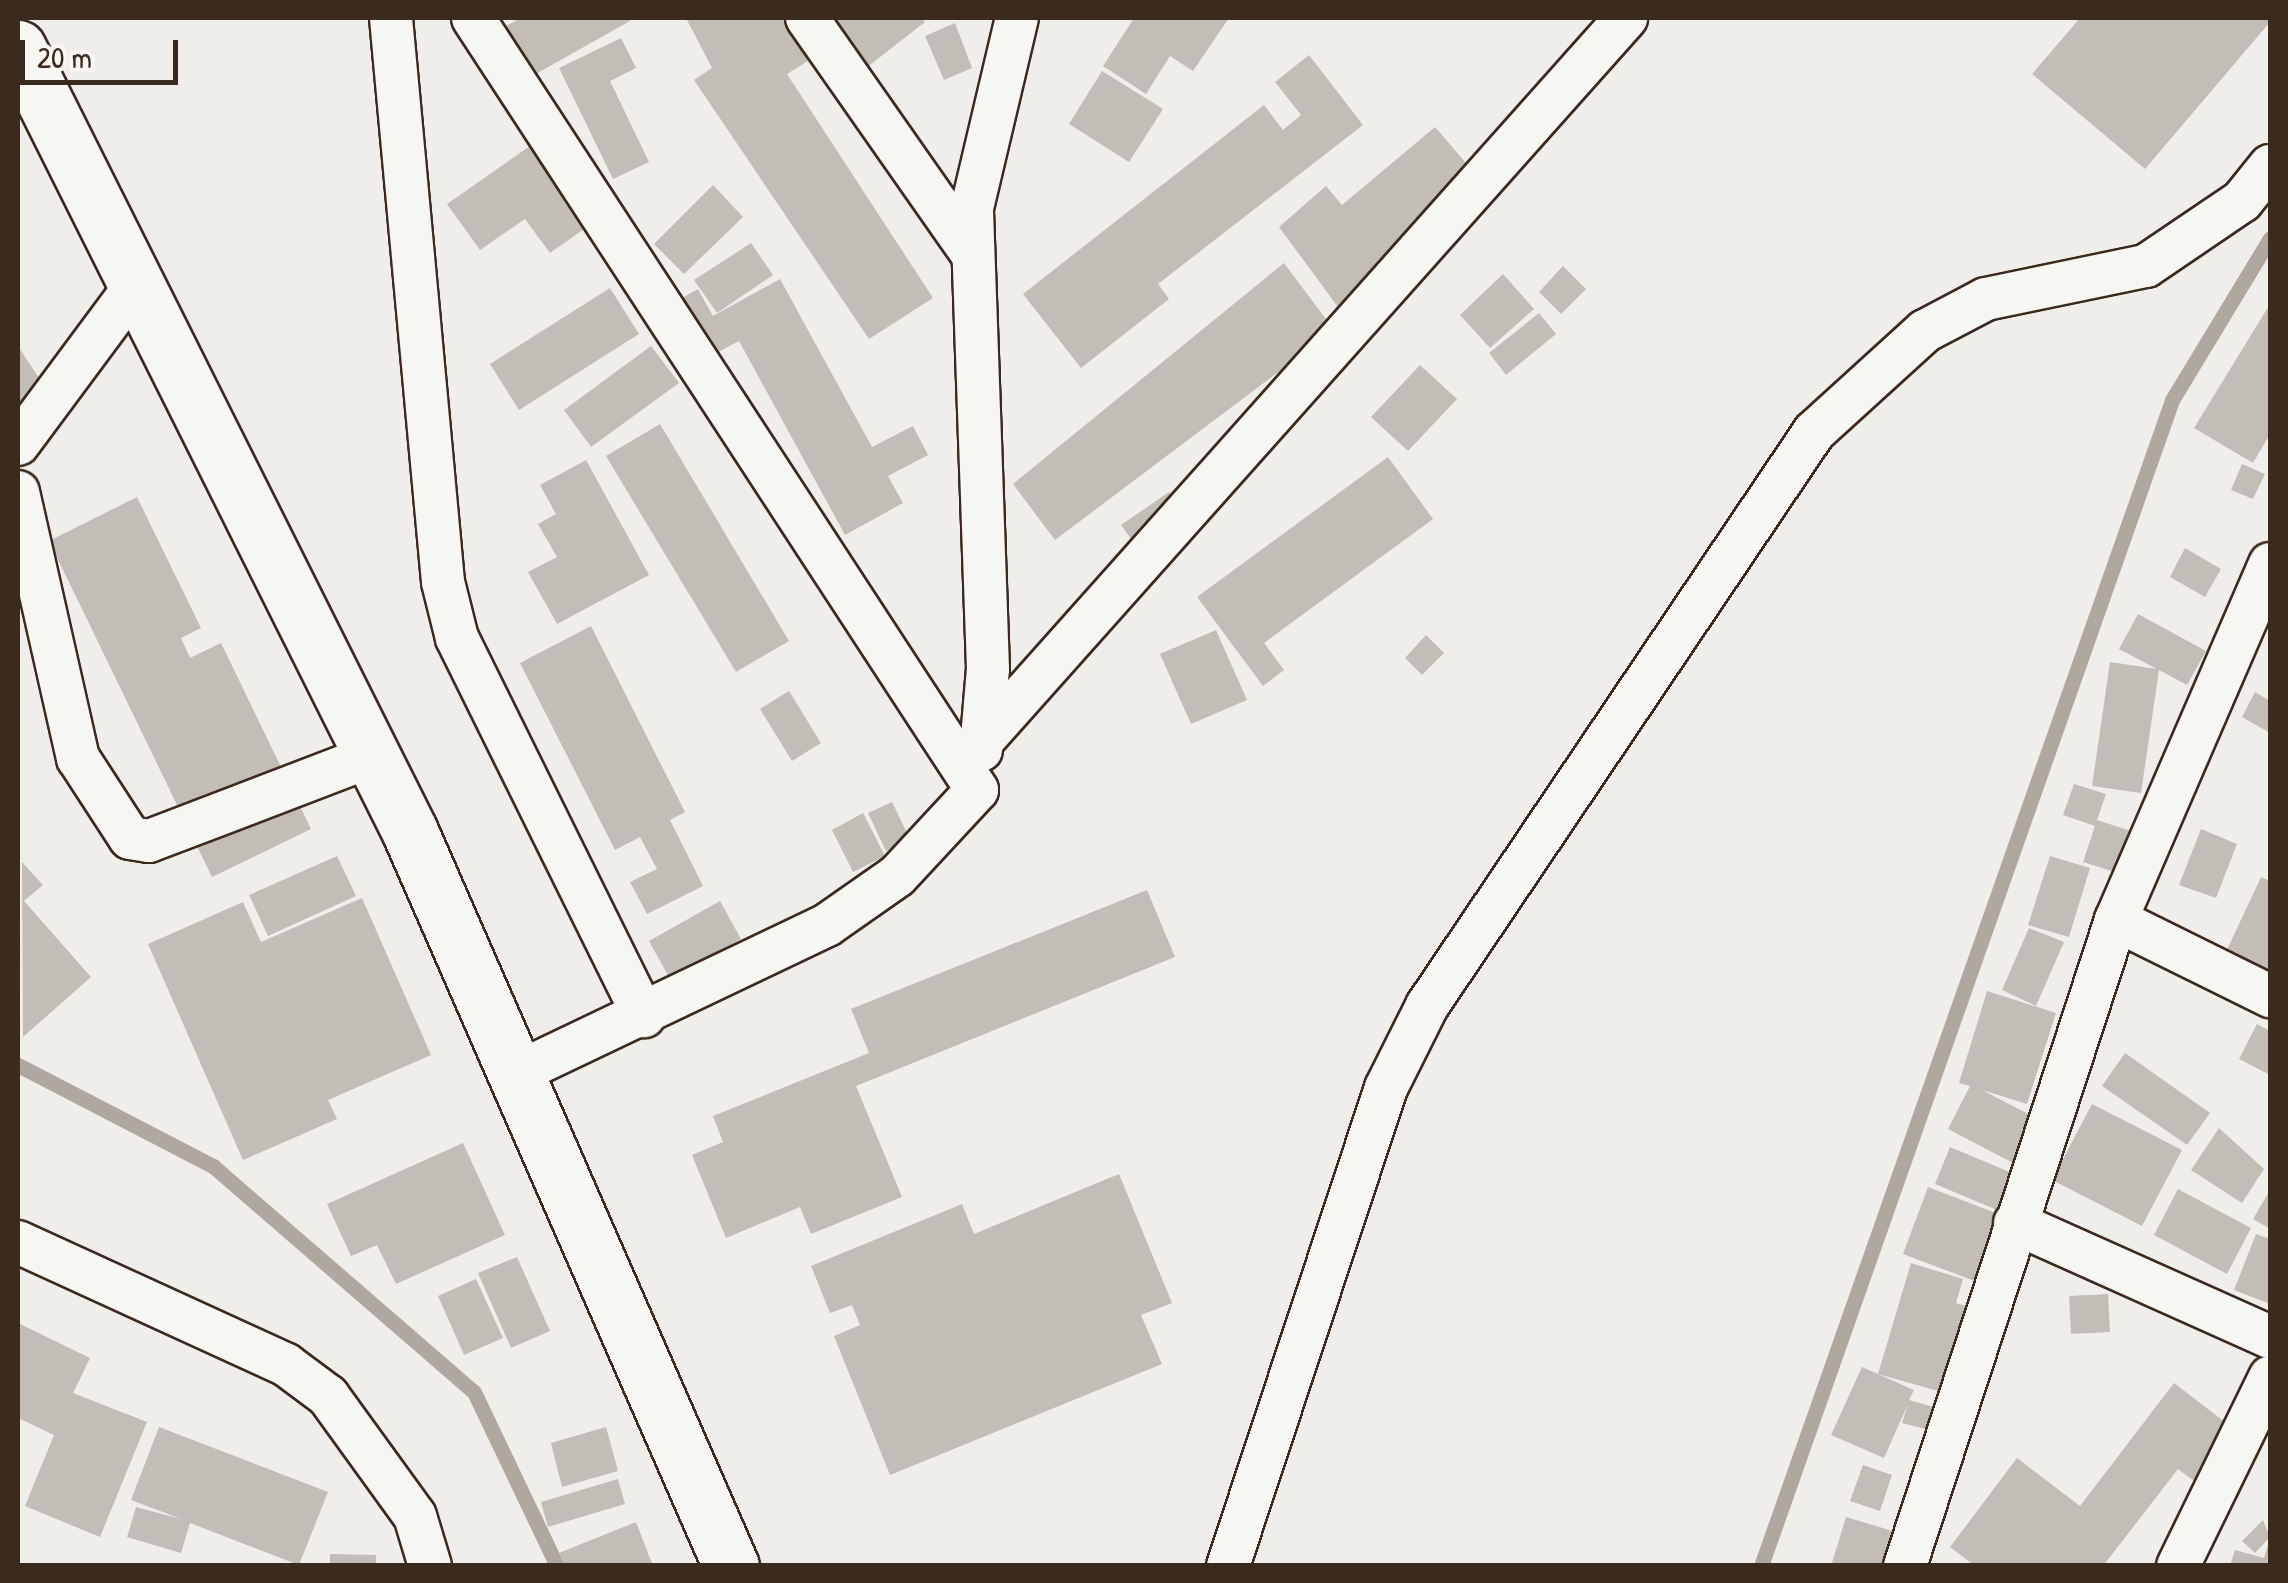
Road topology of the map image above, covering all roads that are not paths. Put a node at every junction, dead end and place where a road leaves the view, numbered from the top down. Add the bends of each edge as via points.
1 (391, 18) edge
2 (474, 18) edge
3 (807, 18) edge
4 (1016, 18) edge
5 (1626, 18) edge
6 (18, 48) edge
7 (2270, 166) edge
8 (972, 254) junction
9 (136, 285) junction
10 (18, 444) edge
11 (18, 492) edge
12 (2270, 564) edge
13 (981, 742) junction
14 (372, 756) junction
15 (977, 790) junction
16 (2116, 920) junction
17 (2270, 996) edge
18 (644, 1016) junction
19 (519, 1072) junction
20 (2015, 1223) junction
21 (18, 1242) edge
22 (2270, 1338) edge
23 (2270, 1377) edge
24 (430, 1566) edge
25 (731, 1566) edge
26 (1228, 1566) edge
27 (1906, 1566) edge
28 (2178, 1566) edge

1 - 18 street via 443,582 458,638
2 - 15 street
3 - 8 street
4 - 8 street via 979,146
5 - 13 street
6 - 9 main road
7 - 26 street via 2242,201 2146,266 1986,299 1925,331 1814,432 1427,1006 1386,1088
8 - 13 street via 988,669
9 - 10 street
9 - 14 main road
11 - 14 street via 78,758 130,838 149,841
12 - 16 street
13 - 15 street
14 - 19 main road
15 - 18 street via 897,876 828,924
16 - 17 street
16 - 20 street
18 - 19 street
19 - 25 main road
20 - 22 street
20 - 27 street
21 - 24 street via 285,1364 328,1396 415,1516
23 - 28 street

